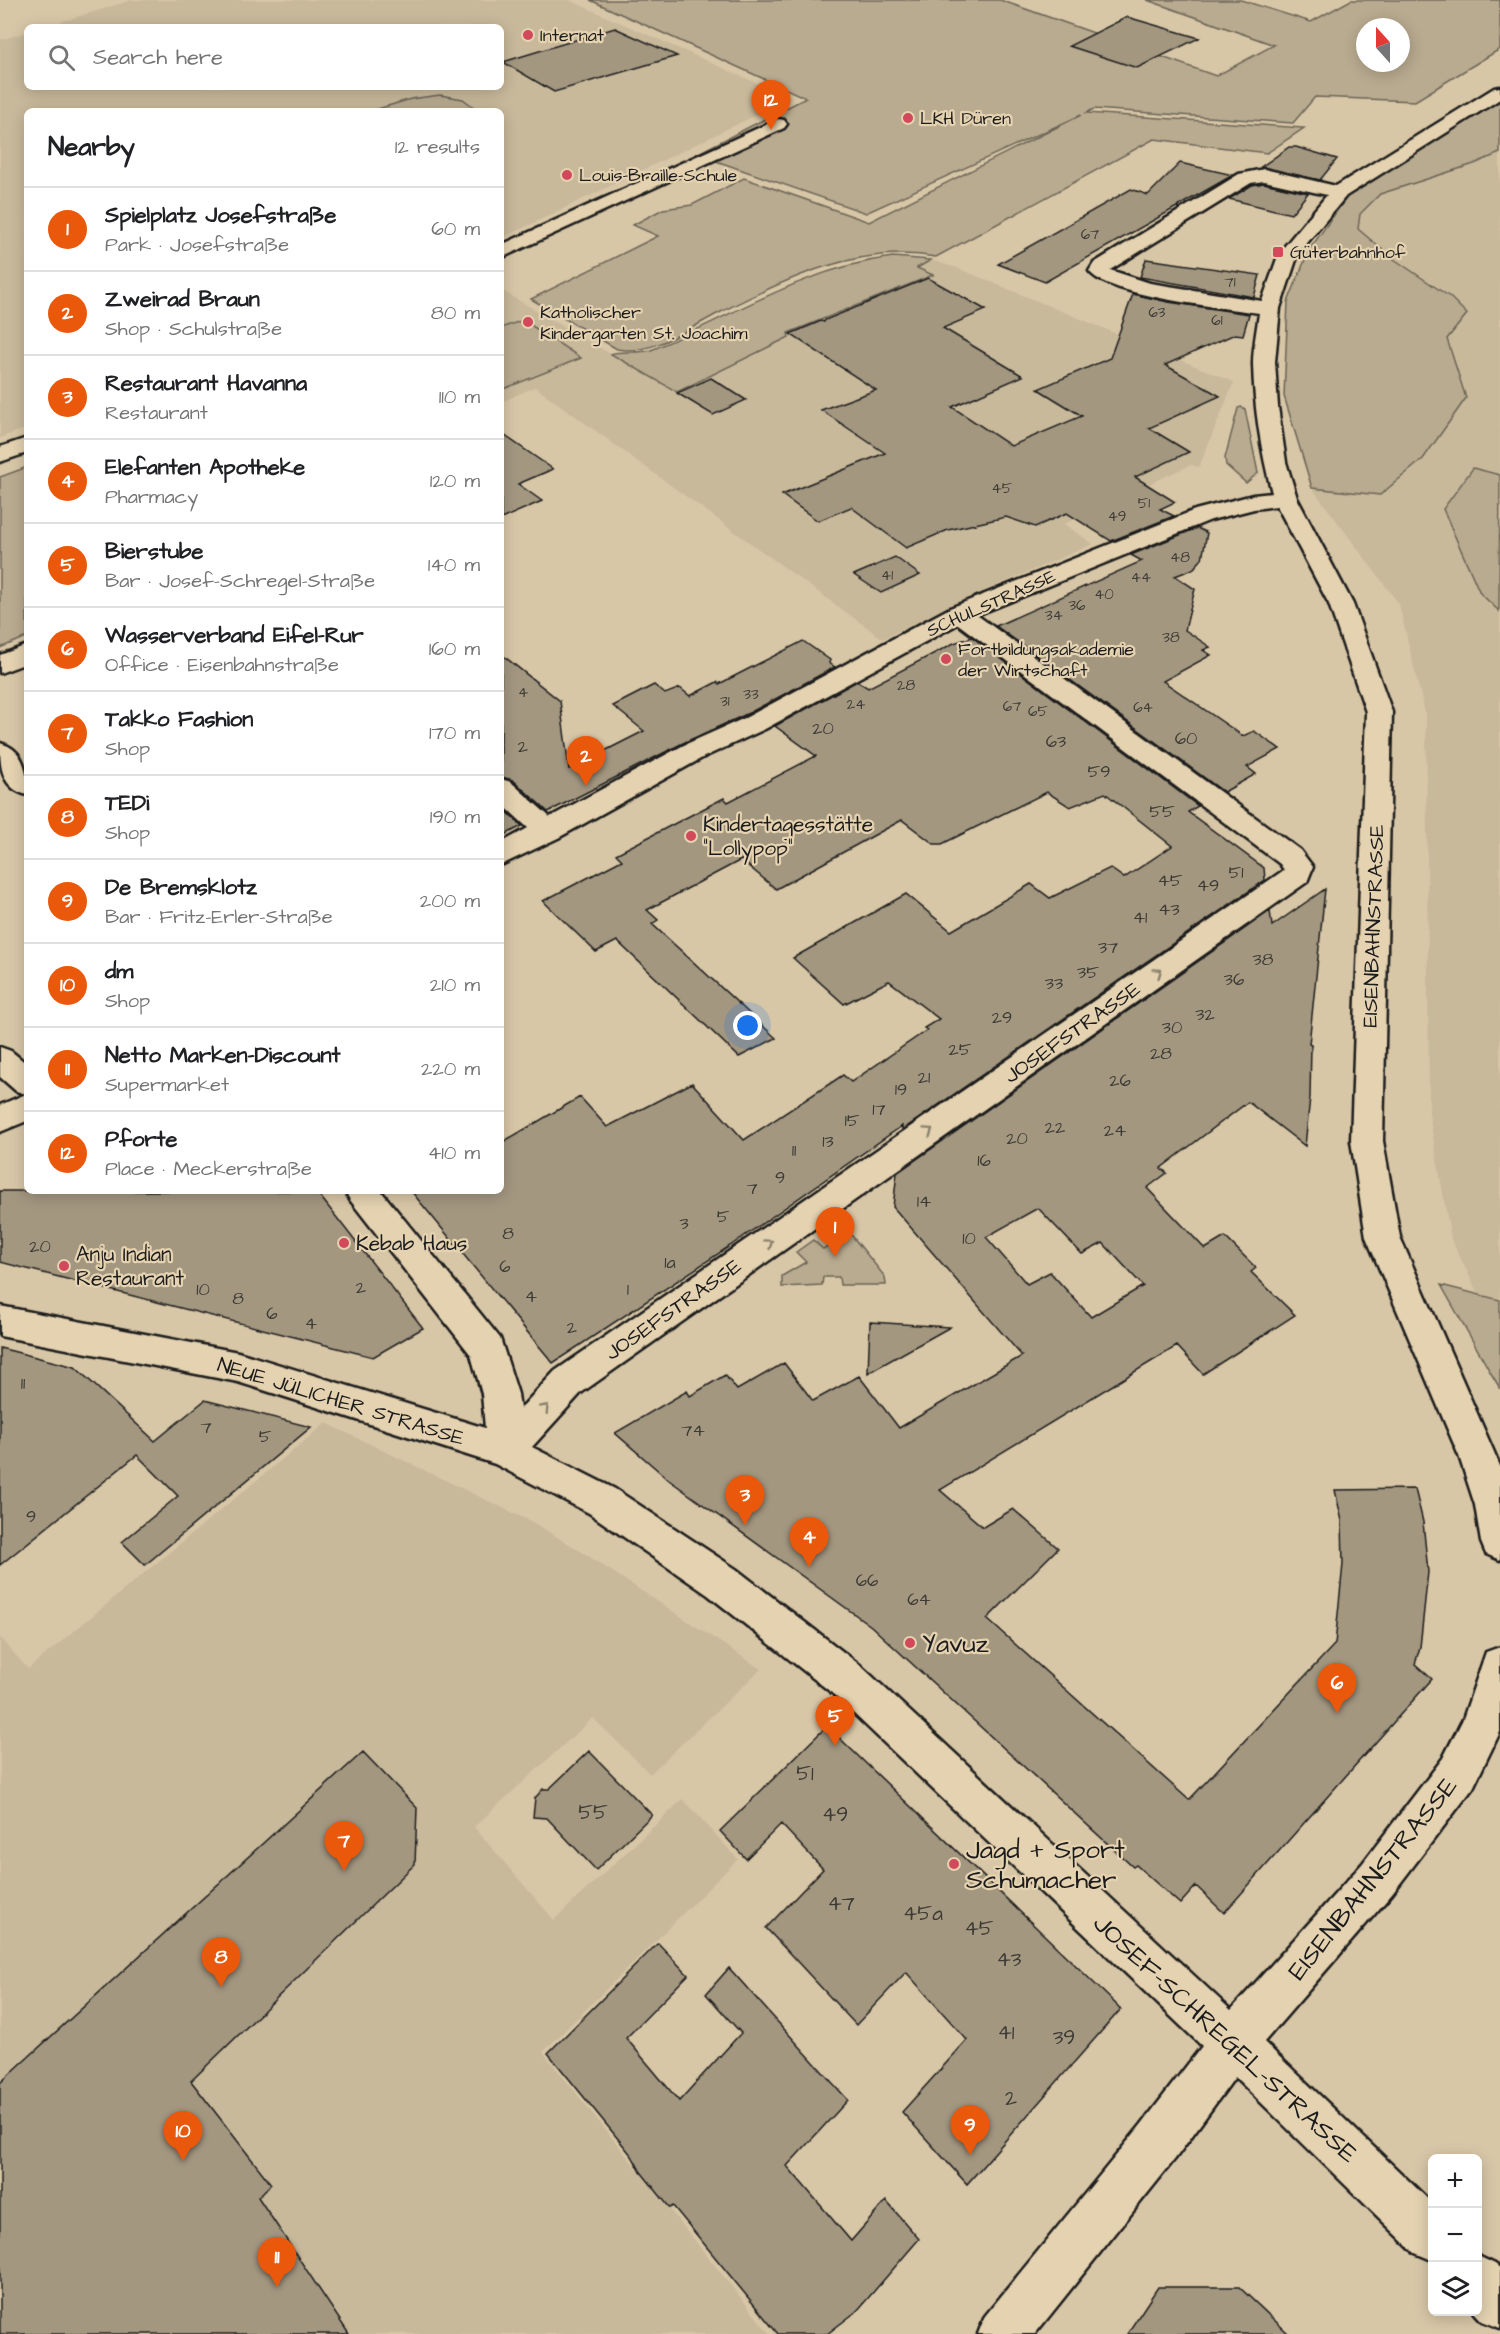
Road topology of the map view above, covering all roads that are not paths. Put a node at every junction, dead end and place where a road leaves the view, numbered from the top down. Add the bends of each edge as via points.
1 (1500, 92) edge
2 (778, 124) dead end
3 (1339, 192) junction
4 (504, 251) edge
5 (1270, 308) junction
6 (24, 446) edge
7 (0, 455) edge
8 (1285, 498) junction
9 (960, 612) junction
10 (24, 654) edge
11 (0, 665) edge
12 (0, 752) edge
13 (24, 782) edge
14 (504, 791) edge
15 (548, 831) junction
16 (504, 853) edge
17 (0, 1059) edge
18 (24, 1079) edge
19 (24, 1108) edge
20 (0, 1120) edge
21 (364, 1194) edge
22 (1, 1322) edge
23 (505, 1450) junction
24 (1500, 1542) edge
25 (1500, 1666) edge
26 (1233, 2043) junction
27 (1428, 2232) edge
28 (1482, 2285) edge
29 (1500, 2303) edge
30 (1003, 2334) edge

1 - 3 street, EISENBAHNSTRASSE
2 - 4 street
3 - 5 street, EISENBAHNSTRASSE via 1290,253
3 - 5 street via 1255,175 1101,267 1099,272 1133,286
5 - 8 street, EISENBAHNSTRASSE via 1265,393 1275,462
6 - 7 street
8 - 9 street, SCHULSTRASSE via 1203,515
8 - 24 street, EISENBAHNSTRASSE via 1341,604 1379,712 1367,1141 1383,1237 1478,1456 1494,1505
9 - 15 street, SCHULSTRASSE via 711,744 723,753 719,764 590,829 571,834
23 -> 9 street, JOSEFSTRASSE via 568,1382 1297,875 1299,867 1290,857
10 - 11 street
12 - 13 street
14 - 15 street
15 - 16 street, SCHULSTRASSE
17 - 18 street
19 - 20 street
21 - 23 street via 487,1349 500,1394
22 - 23 street, NEUE JÜLICHER STRASSE via 238,1367
23 - 26 street, JOSEF-SCHREGEL-STRASSE via 602,1501 669,1545 846,1679
25 - 26 street, EISENBAHNSTRASSE via 1482,1726 1458,1773 1377,1879
26 - 27 street, JOSEF-SCHREGEL-STRASSE
26 - 30 street, EISENBAHNSTRASSE
28 - 29 street

